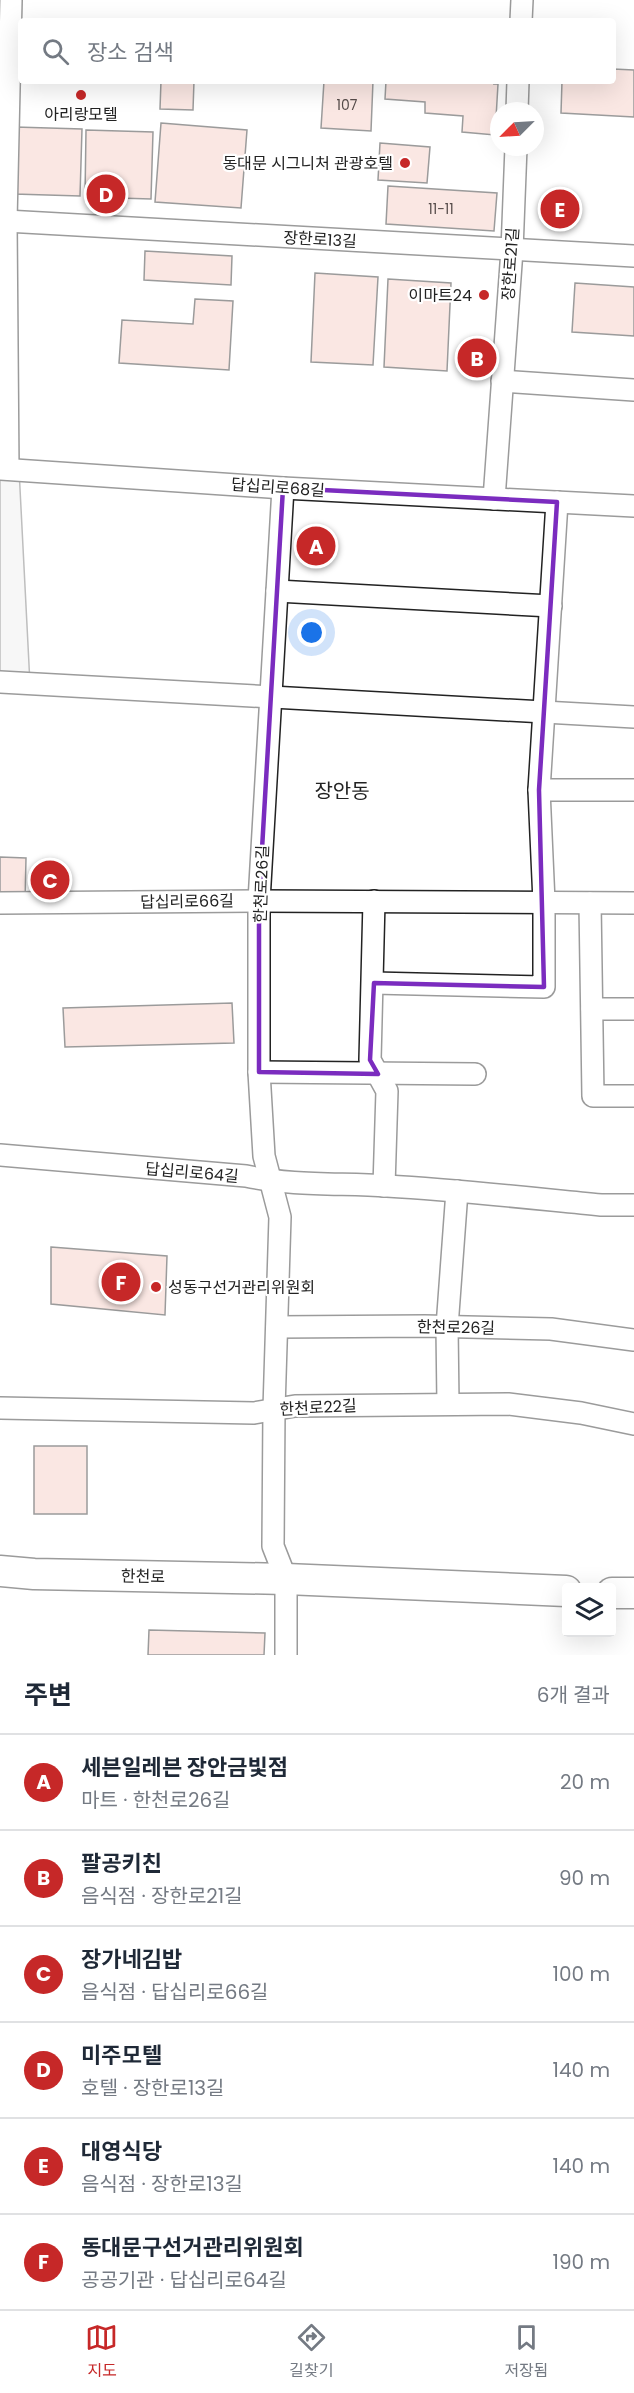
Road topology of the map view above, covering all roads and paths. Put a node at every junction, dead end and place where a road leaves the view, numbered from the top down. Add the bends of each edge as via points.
1 (11, 0) edge
2 (522, 0) edge
3 (521, 18) edge
4 (519, 84) edge
5 (518, 102) edge
6 (516, 156) edge
7 (6, 221) junction
8 (512, 250) junction
9 (634, 256) edge
10 (502, 381) junction
11 (634, 390) edge
12 (4, 469) edge
13 (283, 488) junction
14 (494, 499) junction
15 (557, 502) junction
16 (634, 506) edge
17 (277, 591) junction
18 (551, 606) junction
19 (0, 682) edge
20 (271, 698) junction
21 (544, 711) junction
22 (634, 717) edge
23 (539, 790) junction
24 (634, 790) edge
25 (259, 901) junction
26 (374, 901) junction
27 (544, 902) junction
28 (0, 903) edge
29 (590, 903) junction
30 (634, 903) edge
31 (374, 983) junction
32 (592, 1009) junction
33 (634, 1009) edge
34 (259, 1072) junction
35 (378, 1074) junction
36 (475, 1074) dead end
37 (634, 1096) edge
38 (0, 1155) edge
39 (273, 1182) junction
40 (384, 1186) junction
41 (457, 1191) junction
42 (634, 1205) edge
43 (277, 1327) junction
44 (447, 1327) junction
45 (634, 1340) edge
46 (448, 1404) junction
47 (0, 1408) edge
48 (274, 1409) junction
49 (634, 1424) edge
50 (0, 1571) edge
51 (286, 1579) junction
52 (562, 1591) edge
53 (616, 1593) edge
54 (634, 1593) edge
55 (285, 1655) edge

1 - 7 street
2 - 3 street
4 - 5 street
6 - 8 street, 장한로21길
7 - 8 street, 장한로13길
7 - 12 street
8 - 9 street, 장한로13길
8 - 10 street, 장한로21길
10 - 11 street
10 - 14 street, 장한로21길
12 - 13 street, 답십리로68길
13 - 14 street, 답십리로68길
13 - 17 street, 한천로26길
14 - 15 street, 답십리로68길
15 - 16 street, 답십리로68길
15 - 18 street
17 - 18 street
17 - 20 street, 한천로26길
18 - 21 street
19 - 20 street
20 - 21 street
20 - 25 street, 한천로26길
21 - 22 street
21 - 23 street
23 - 24 street
23 - 27 street
25 - 26 street, 답십리로66길
25 - 28 street, 답십리로66길
25 - 34 street, 한천로26길
26 - 27 street, 답십리로66길
26 - 31 street
27 - 29 street, 답십리로66길
27 - 31 street via 544,987
29 - 30 street, 답십리로66길
29 - 32 street
31 - 35 street via 370,1060
32 - 33 street
32 - 37 street via 593,1096
34 - 35 street
34 - 39 street, 한천로26길 via 264,1156
35 - 36 street
35 - 40 street via 387,1091
38 - 39 street, 답십리로64길 via 246,1176
39 - 40 street, 답십리로64길
39 - 43 street, 한천로26길 via 280,1217
40 - 41 street, 답십리로64길
41 - 42 street, 답십리로64길
41 - 44 street
43 - 44 street, 한천로26길
43 - 48 street, 한천로26길
44 - 45 street, 한천로26길 via 551,1329
44 - 46 street
46 - 48 street, 한천로22길
46 - 49 street, 한천로22길 via 508,1404
47 - 48 street, 한천로22길 via 254,1413
48 - 51 street, 한천로26길 via 273,1546
50 - 51 main road, 한천로
51 - 52 main road, 한천로
51 - 55 street
53 - 54 main road

